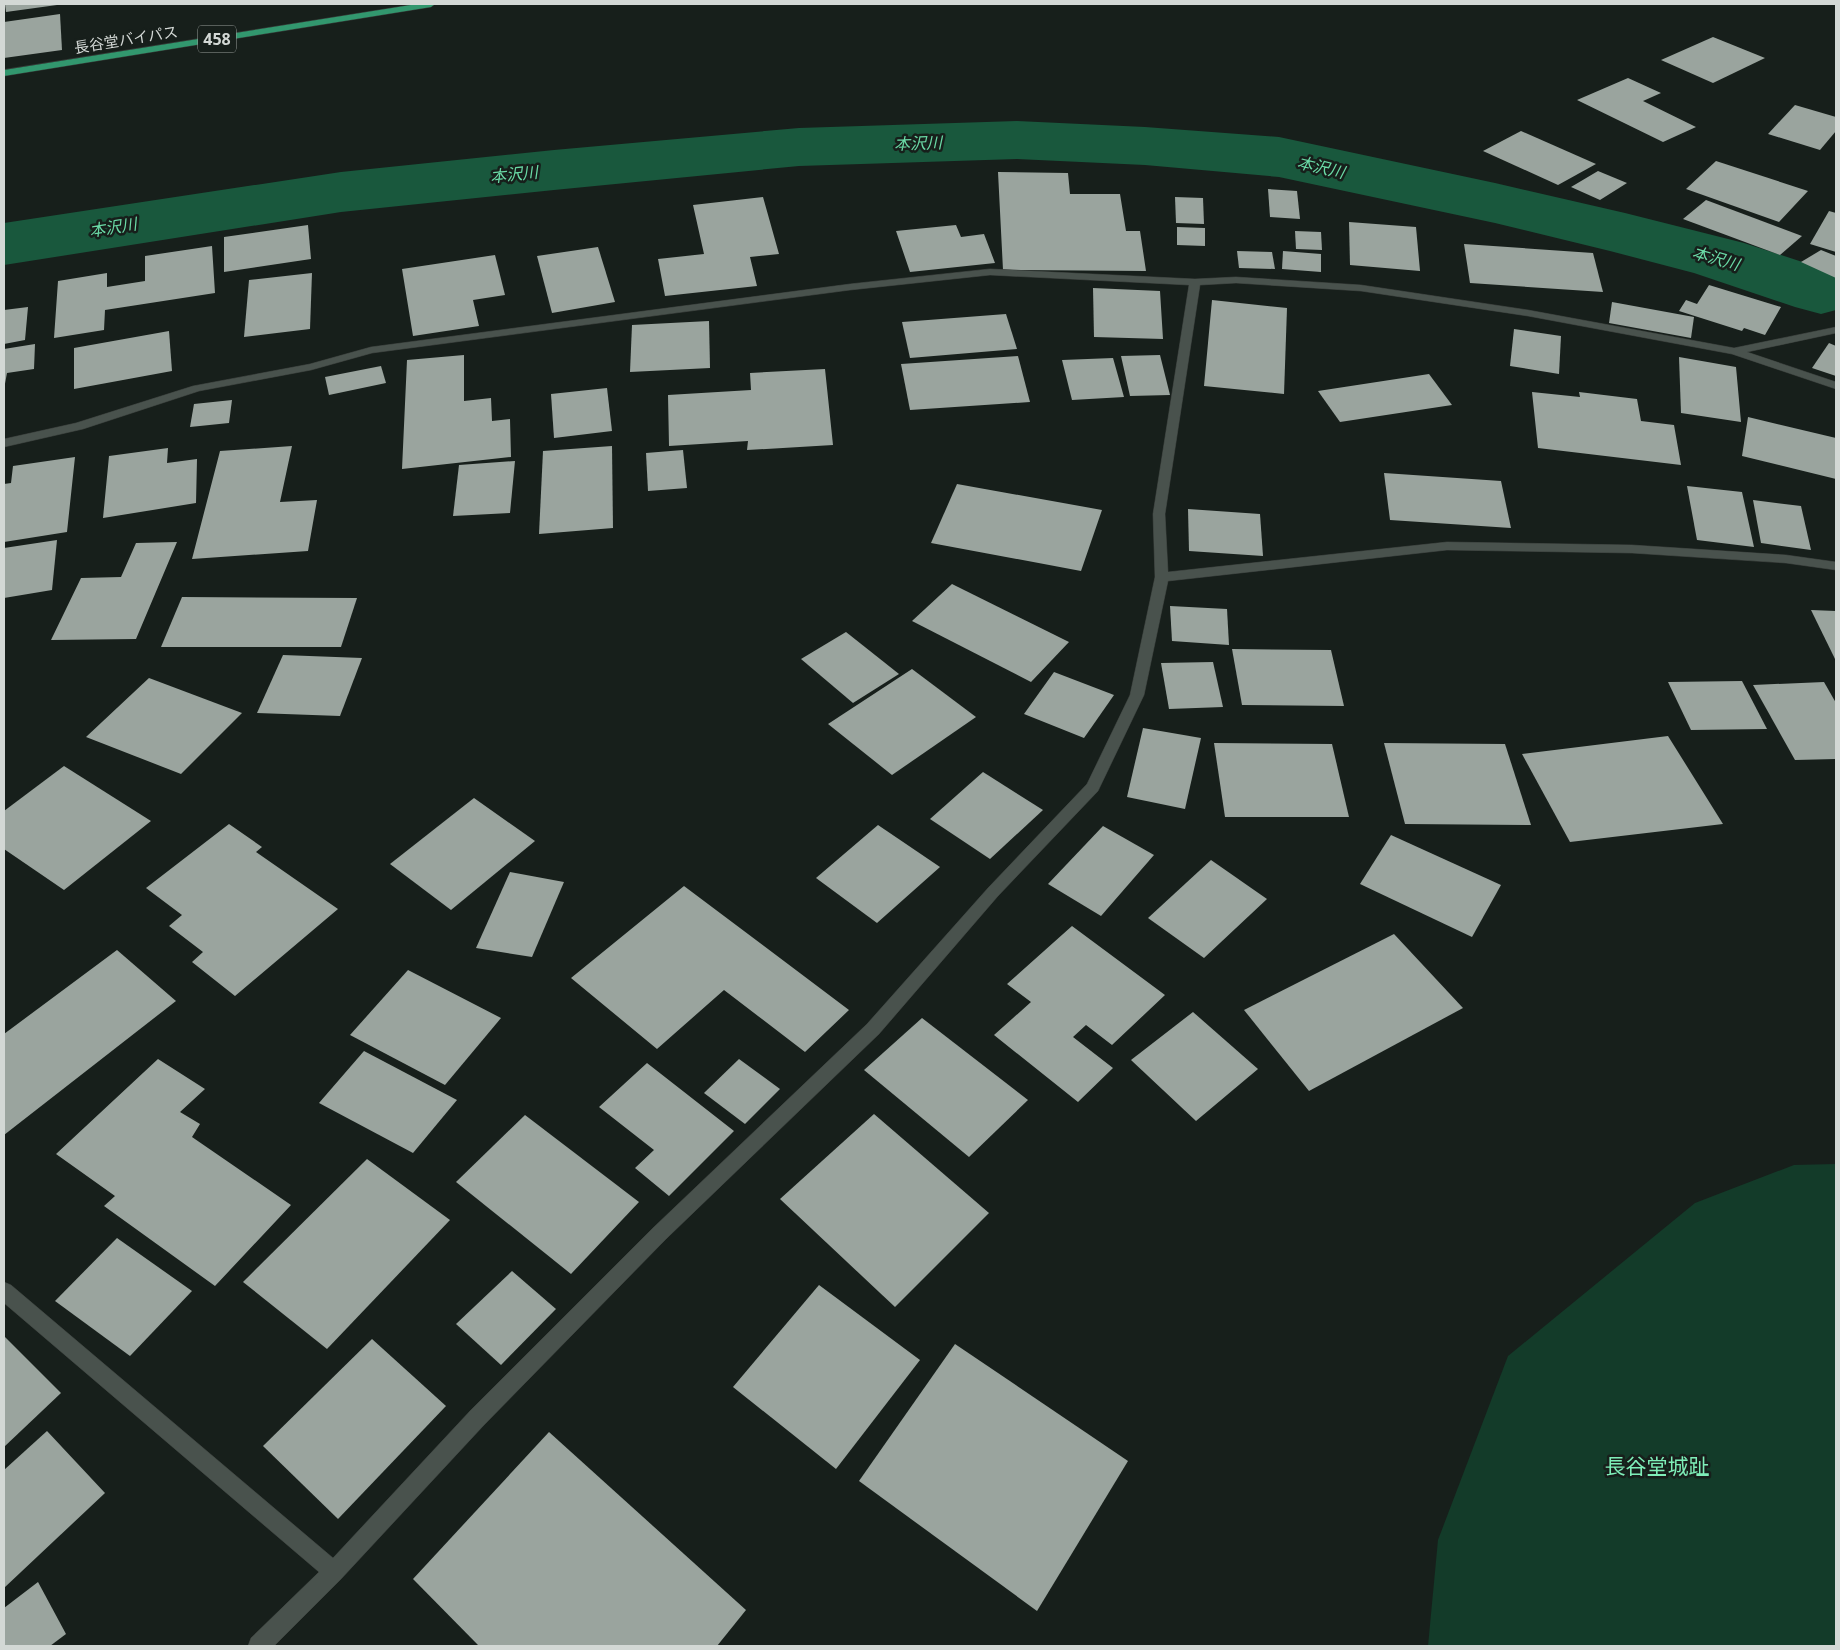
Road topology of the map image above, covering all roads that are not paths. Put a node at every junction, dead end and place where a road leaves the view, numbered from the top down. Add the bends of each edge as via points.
1 (431, 4) edge
2 (4, 73) edge
3 (1195, 282) junction
4 (1836, 330) edge
5 (1734, 351) junction
6 (1836, 386) edge
7 (4, 443) edge
8 (1836, 566) edge
9 (1162, 577) junction
10 (4, 1291) edge
11 (334, 1572) junction
12 (259, 1646) edge

1 - 2 highway, 長谷堂バイパス / 458
3 - 5 lane via 1236,280 1361,288 1528,313
3 - 7 lane via 990,272 371,350 311,366 197,388 79,426
3 - 9 lane via 1159,514
4 - 5 lane
5 - 6 lane
8 - 9 lane via 1786,559 1632,549 1447,546
9 - 11 lane via 1137,695 1093,787 993,892 873,1029 654,1240 477,1418
10 - 11 lane
11 - 12 lane

